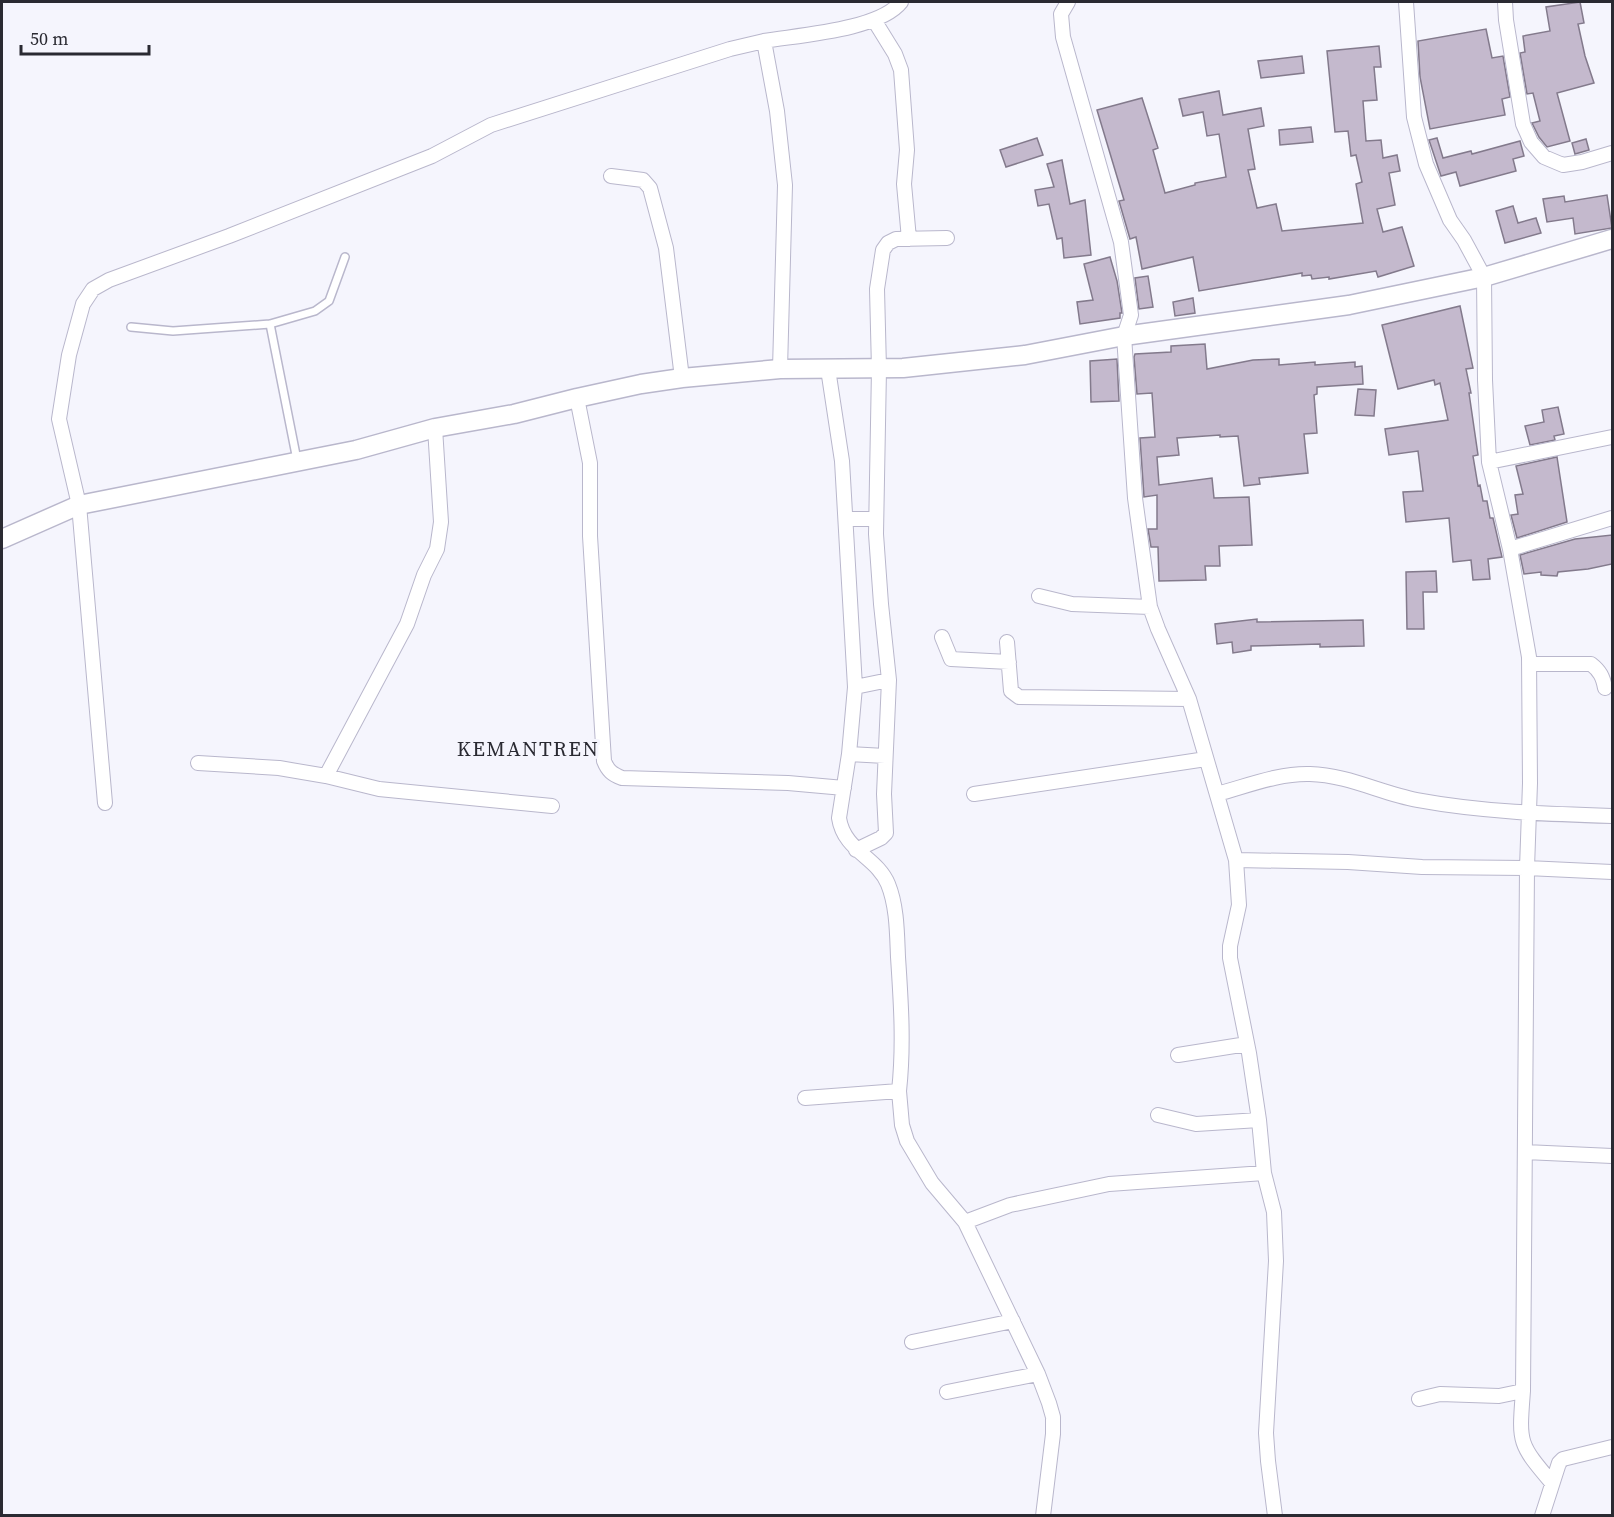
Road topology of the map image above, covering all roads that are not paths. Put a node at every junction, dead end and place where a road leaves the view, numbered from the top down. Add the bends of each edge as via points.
1 (901, 2) edge
2 (1068, 2) edge
3 (1406, 2) edge
4 (1505, 2) edge
5 (874, 20) junction
6 (764, 41) junction
7 (1612, 153) edge
8 (611, 176) dead end
9 (947, 238) dead end
10 (909, 239) junction
11 (1612, 239) edge
12 (345, 257) dead end
13 (1484, 277) junction
14 (270, 324) junction
15 (131, 327) dead end
16 (1124, 336) junction
17 (780, 369) junction
18 (840, 369) junction
19 (879, 369) junction
20 (682, 378) junction
21 (577, 398) junction
22 (435, 428) junction
23 (1612, 437) edge
24 (298, 462) junction
25 (1489, 462) junction
26 (78, 505) junction
27 (1612, 518) edge
28 (850, 519) junction
29 (872, 519) junction
30 (2, 538) edge
31 (1510, 549) junction
32 (1039, 596) dead end
33 (1150, 607) junction
34 (942, 637) dead end
35 (1007, 642) dead end
36 (1009, 662) junction
37 (1529, 664) junction
38 (885, 682) junction
39 (859, 687) junction
40 (1605, 688) dead end
41 (1189, 699) junction
42 (854, 754) junction
43 (882, 755) junction
44 (1206, 759) junction
45 (198, 763) dead end
46 (326, 776) junction
47 (844, 788) junction
48 (974, 794) dead end
49 (1217, 794) junction
50 (105, 802) dead end
51 (552, 806) dead end
52 (1528, 814) junction
53 (1612, 816) edge
54 (861, 847) junction
55 (1236, 860) junction
56 (1527, 868) junction
57 (1612, 872) edge
58 (1247, 1044) junction
59 (1178, 1055) dead end
60 (899, 1091) junction
61 (806, 1098) dead end
62 (1158, 1115) dead end
63 (1259, 1120) junction
64 (1525, 1152) junction
65 (1612, 1156) edge
66 (1264, 1173) junction
67 (968, 1220) junction
68 (1013, 1321) junction
69 (912, 1342) dead end
70 (1038, 1374) junction
71 (1523, 1390) junction
72 (947, 1392) dead end
73 (1419, 1399) dead end
74 (1612, 1447) edge
75 (1552, 1483) junction
76 (1043, 1515) edge
77 (1275, 1515) edge
78 (1542, 1515) edge

1 - 5 street
2 - 16 street via 1061,14 1063,37 1121,242 1131,315
3 - 13 street via 1414,117 1426,164 1450,220
4 - 7 street via 1523,124 1531,142 1544,157 1563,165
5 - 6 street
5 - 10 street via 901,70
6 - 17 street via 785,184
6 - 26 street via 491,125 432,156 93,289 83,304 69,355 59,419
8 - 20 street via 643,180 650,188 666,248
9 - 10 street
10 - 19 street via 896,239 883,250 877,289
11 - 13 street
12 - 14 lane via 329,301 315,311
13 - 16 street via 1349,305
13 - 25 street
14 - 15 lane via 173,331
14 - 24 lane
16 - 19 street via 1024,355
16 - 33 street via 1135,498
17 - 18 street
17 - 20 street
18 - 19 street
18 - 28 street via 842,461
19 - 29 street
20 - 21 street
21 - 22 street
21 - 47 street via 590,463 592,588 604,761 608,770 622,778
22 - 24 street
22 - 46 street via 441,522 437,549 423,575 407,624
23 - 25 street
24 - 26 street
25 - 31 street
26 - 30 street
26 - 50 street
27 - 31 street
28 - 29 street
28 - 39 street
29 - 38 street
31 - 37 street
32 - 33 street via 1072,604
33 - 41 street
34 - 36 street via 951,659
35 - 36 street
36 - 41 street via 1011,691 1019,697
37 - 40 street via 1590,664 1598,669
37 - 52 street
38 - 39 street
38 - 43 street
39 - 42 street
41 - 44 street
42 - 43 street
42 - 47 street
43 - 54 street via 886,833
44 - 48 street
44 - 49 street
45 - 46 street via 279,768
46 - 51 street via 379,789
47 - 54 street via 841,828
49 - 52 street via 1288,775 1309,774 1340,777 1399,796
49 - 55 street
52 - 53 street
52 - 56 street
54 - 60 street via 889,885 897,928 902,1040
55 - 56 street
55 - 58 street via 1239,905 1230,958
56 - 57 street
56 - 64 street
58 - 59 street
58 - 63 street
60 - 61 street
60 - 67 street via 907,1142 932,1183
62 - 63 street via 1196,1124
63 - 66 street
64 - 65 street
64 - 71 street
66 - 67 street via 1109,1184 1037,1198
66 - 77 street via 1275,1226 1266,1433
67 - 68 street
68 - 69 street
68 - 70 street
70 - 72 street
70 - 76 street via 1053,1417
71 - 73 street via 1499,1396 1440,1394
71 - 75 street via 1521,1441
74 - 75 street via 1563,1459
75 - 78 street

